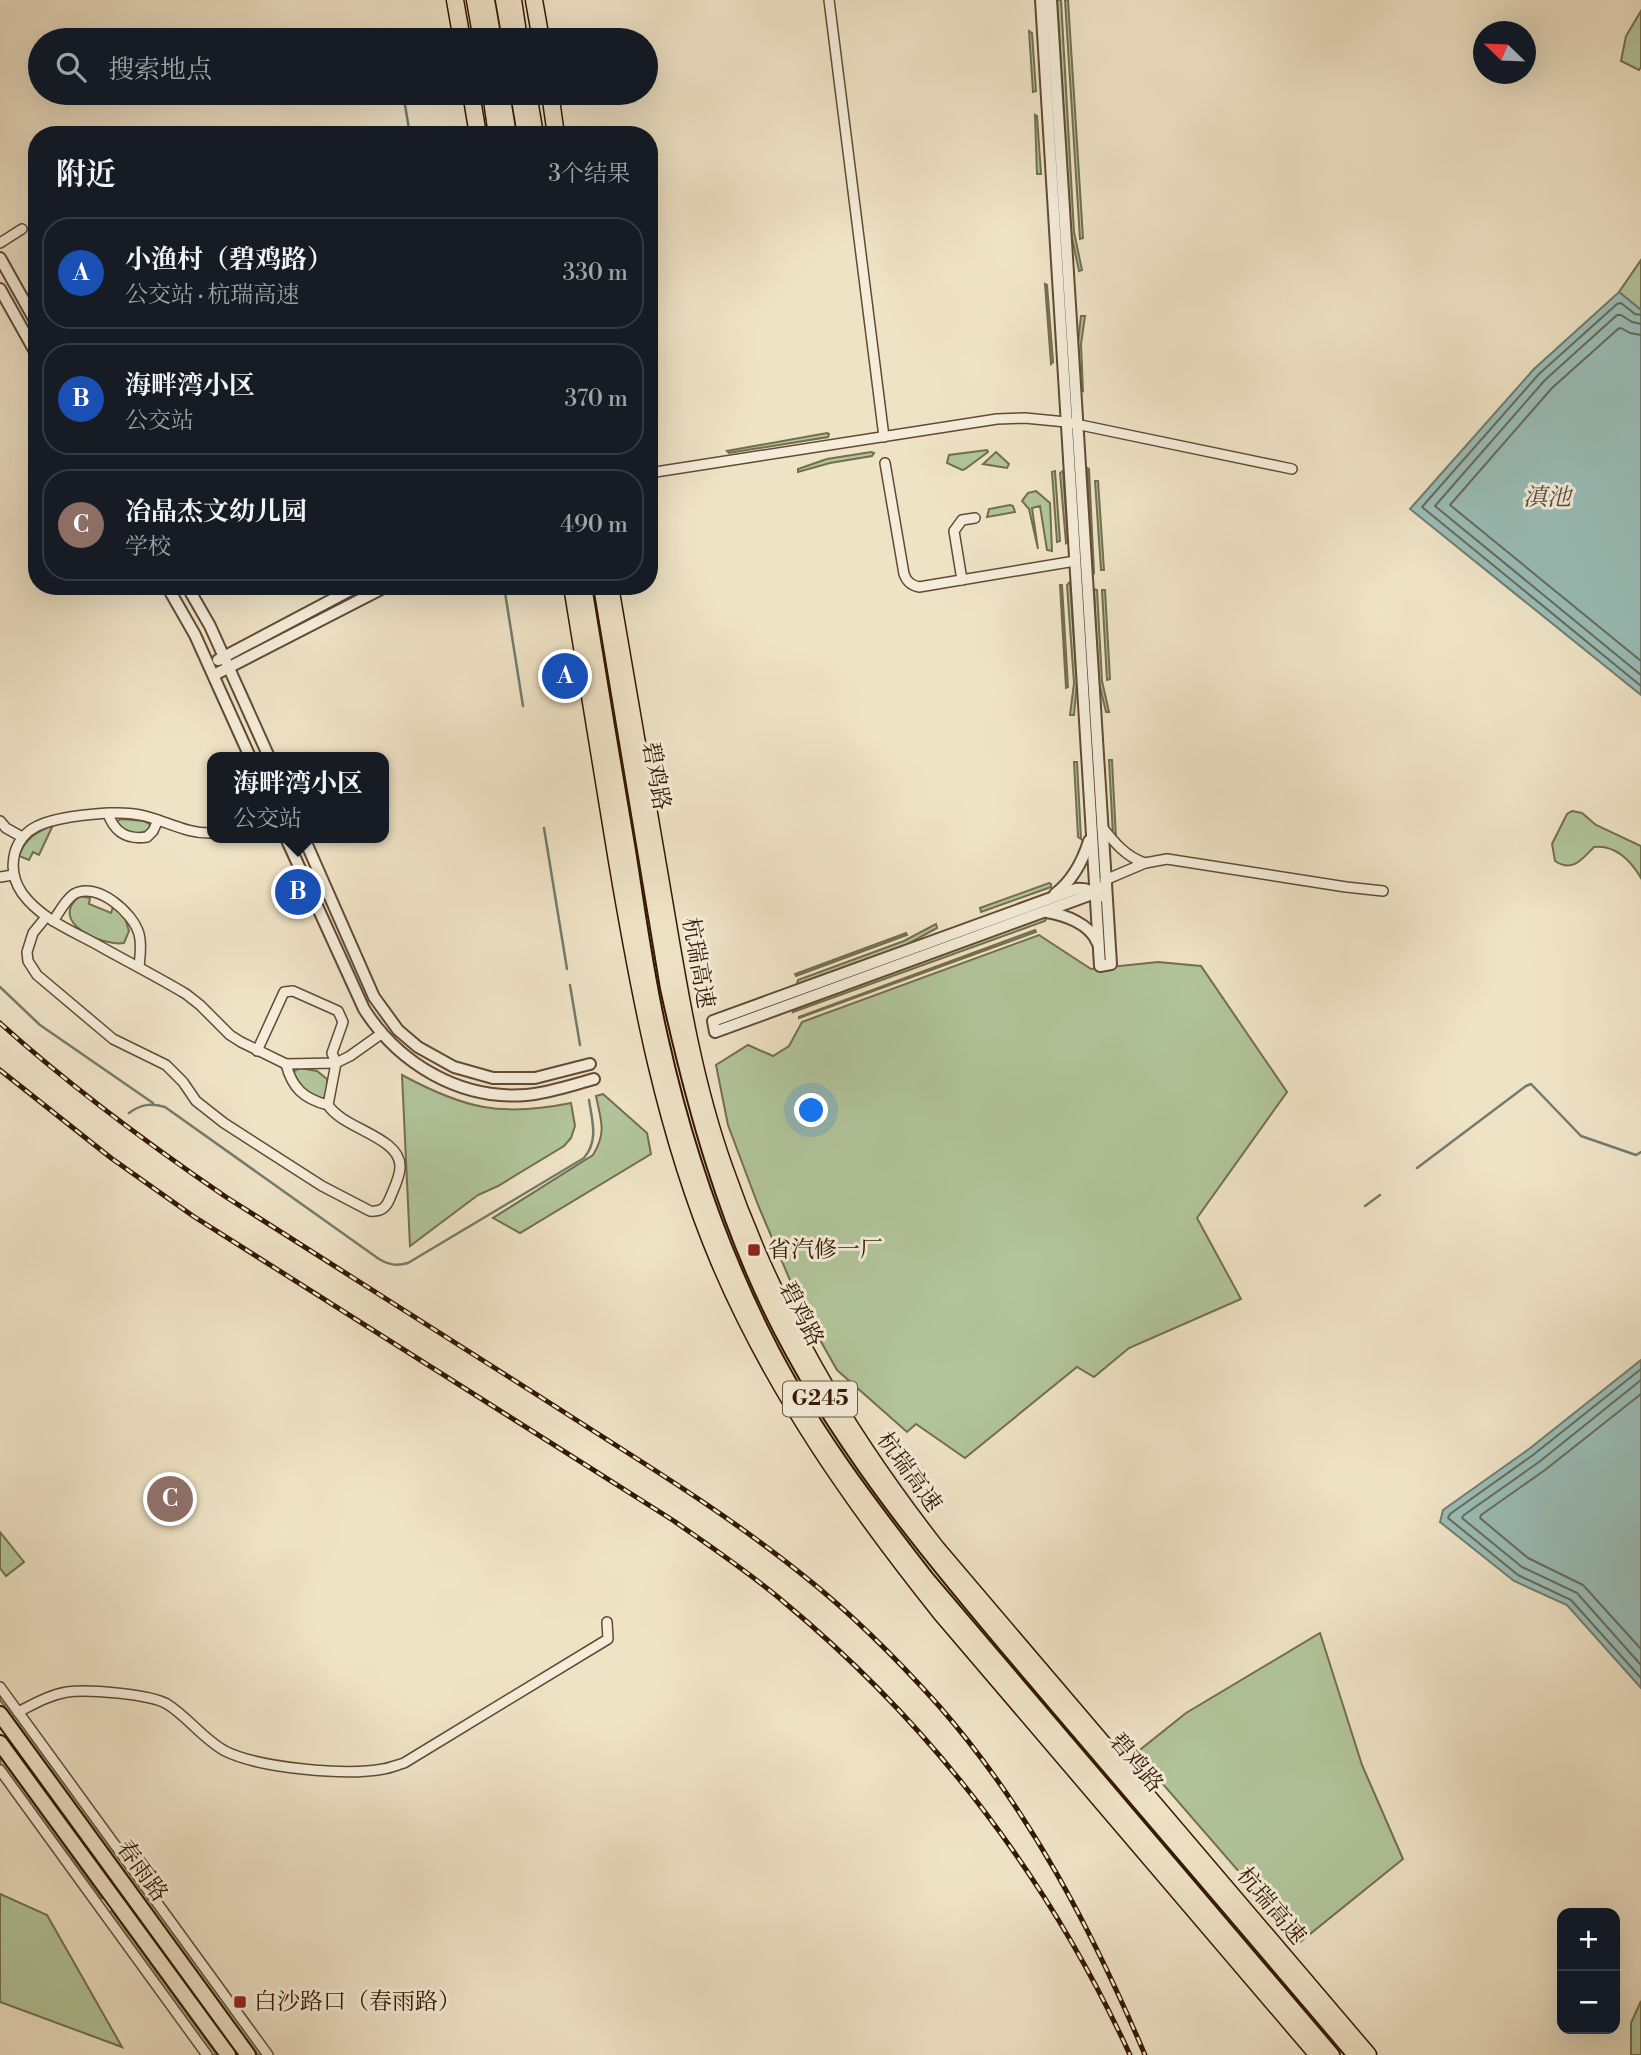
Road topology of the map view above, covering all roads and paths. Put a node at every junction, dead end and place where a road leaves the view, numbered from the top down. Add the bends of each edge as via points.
1 (455, 0) edge
2 (475, 0) edge
3 (487, 0) edge
4 (503, 0) edge
5 (513, 0) edge
6 (534, 0) edge
7 (829, 0) edge
8 (1041, 0) edge
9 (1051, 0) edge
10 (460, 28) edge
11 (480, 28) edge
12 (492, 28) edge
13 (507, 28) edge
14 (517, 28) edge
15 (539, 28) edge
16 (473, 105) edge
17 (493, 105) edge
18 (504, 105) edge
19 (520, 105) edge
20 (530, 105) edge
21 (552, 105) edge
22 (476, 126) edge
23 (496, 126) edge
24 (508, 126) edge
25 (524, 126) edge
26 (534, 126) edge
27 (555, 126) edge
28 (22, 229) dead end
29 (0, 243) edge
30 (0, 258) edge
31 (0, 289) edge
32 (28, 308) edge
33 (28, 339) edge
34 (1072, 423) junction
35 (884, 437) junction
36 (885, 463) dead end
37 (1292, 469) dead end
38 (658, 472) edge
39 (975, 518) dead end
40 (1075, 561) junction
41 (962, 580) junction
42 (172, 595) edge
43 (192, 595) edge
44 (342, 595) edge
45 (368, 595) edge
46 (566, 595) edge
47 (573, 595) edge
48 (585, 595) edge
49 (602, 595) edge
50 (612, 595) edge
51 (227, 662) junction
52 (212, 670) junction
53 (248, 752) edge
54 (267, 752) edge
55 (609, 810) junction
56 (108, 814) junction
57 (158, 820) junction
58 (0, 821) edge
59 (1102, 827) junction
60 (207, 833) edge
61 (1092, 835) junction
62 (22, 837) junction
63 (288, 843) edge
64 (306, 843) edge
65 (1145, 863) junction
66 (1104, 864) junction
67 (13, 875) junction
68 (0, 877) edge
69 (1105, 880) junction
70 (1383, 891) dead end
71 (1095, 893) junction
72 (1048, 899) junction
73 (1107, 907) junction
74 (1044, 912) junction
75 (49, 919) junction
76 (1099, 947) junction
77 (139, 967) junction
78 (381, 1034) junction
79 (257, 1051) junction
80 (286, 1063) junction
81 (336, 1063) junction
82 (590, 1064) joint
83 (594, 1079) joint
84 (328, 1105) junction
85 (607, 1622) dead end
86 (0, 1687) edge
87 (18, 1712) junction
88 (0, 1714) edge
89 (0, 1743) edge
90 (0, 1770) edge
91 (207, 2055) edge
92 (228, 2055) edge
93 (248, 2055) edge
94 (268, 2055) edge
95 (1318, 2055) edge
96 (1332, 2055) edge
97 (1355, 2055) edge
98 (1368, 2055) edge

1 - 10 highway
2 - 11 highway
3 - 12 main road
4 - 13 main road
5 - 14 highway
6 - 15 highway
7 - 35 street
8 - 34 street
9 - 34 street
16 - 22 highway
17 - 23 highway
18 - 24 main road
19 - 25 main road
20 - 26 highway
21 - 27 highway
28 - 29 street
30 - 32 street
31 - 33 street
34 - 35 street via 997,419
34 - 37 street
34 - 40 street
34 - 59 street
35 - 38 street
36 - 41 street via 906,579 919,587
39 - 41 street via 962,520 954,531
40 - 41 street
40 - 61 street
42 - 52 street
43 - 51 street
44 - 51 street
45 - 51 street
46 - 55 highway
47 - 55 highway
48 - 96 main road, 碧鸡路 / G245 via 666,1061 712,1215 766,1341 836,1458 926,1578
49 - 97 main road, 碧鸡路 / G245 via 678,1033 713,1164 781,1330 865,1468 929,1552
50 - 98 highway, 杭瑞高速 via 691,1050 723,1166 786,1318 838,1410 929,1539
51 - 52 street
51 - 54 street
52 - 53 street
55 - 95 highway via 647,1024 677,1144 719,1261 777,1380 852,1498 934,1604
56 - 57 street
56 - 57 street via 112,826 129,837 148,837
56 - 62 street via 41,824
57 - 60 street
58 - 62 street
59 - 65 street via 1120,848
59 - 66 street
61 - 71 street
61 - 72 street via 1069,880
62 - 67 street
63 - 78 street via 356,995
64 - 82 street via 374,997 418,1047 454,1068 493,1078 535,1078
65 - 69 street
65 - 70 street via 1167,859
66 - 69 street
66 - 71 street
67 - 68 street
67 - 75 street via 22,892
69 - 73 street
71 - 72 street via 1083,888
71 - 73 street
71 - 74 street
71 - 76 street
72 - 74 street via 713,1021 715,1032
73 - 76 street via 1111,964 1100,966
74 - 76 street via 1078,923 1095,937
75 - 77 street
75 - 77 street via 75,893 92,892 113,901 133,920 139,934
75 - 84 street via 33,933 27,952 37,975 113,1039 175,1072 196,1101 224,1123 331,1192 370,1211 382,1210 400,1171 398,1156
77 - 79 street via 186,994 230,1035
78 - 81 street
78 - 83 street via 417,1066 477,1091 525,1095
79 - 80 street
79 - 81 street via 281,997 293,990 340,1015 342,1028 332,1053
80 - 81 street
80 - 84 street via 297,1090
81 - 84 street
82 - 83 street
85 - 87 street via 608,1639 404,1763 383,1769 332,1771 237,1755 224,1750 167,1704 142,1695 70,1692
86 - 87 street
87 - 94 street
88 - 93 main road, 春雨路
89 - 92 main road, 春雨路
90 - 91 street

